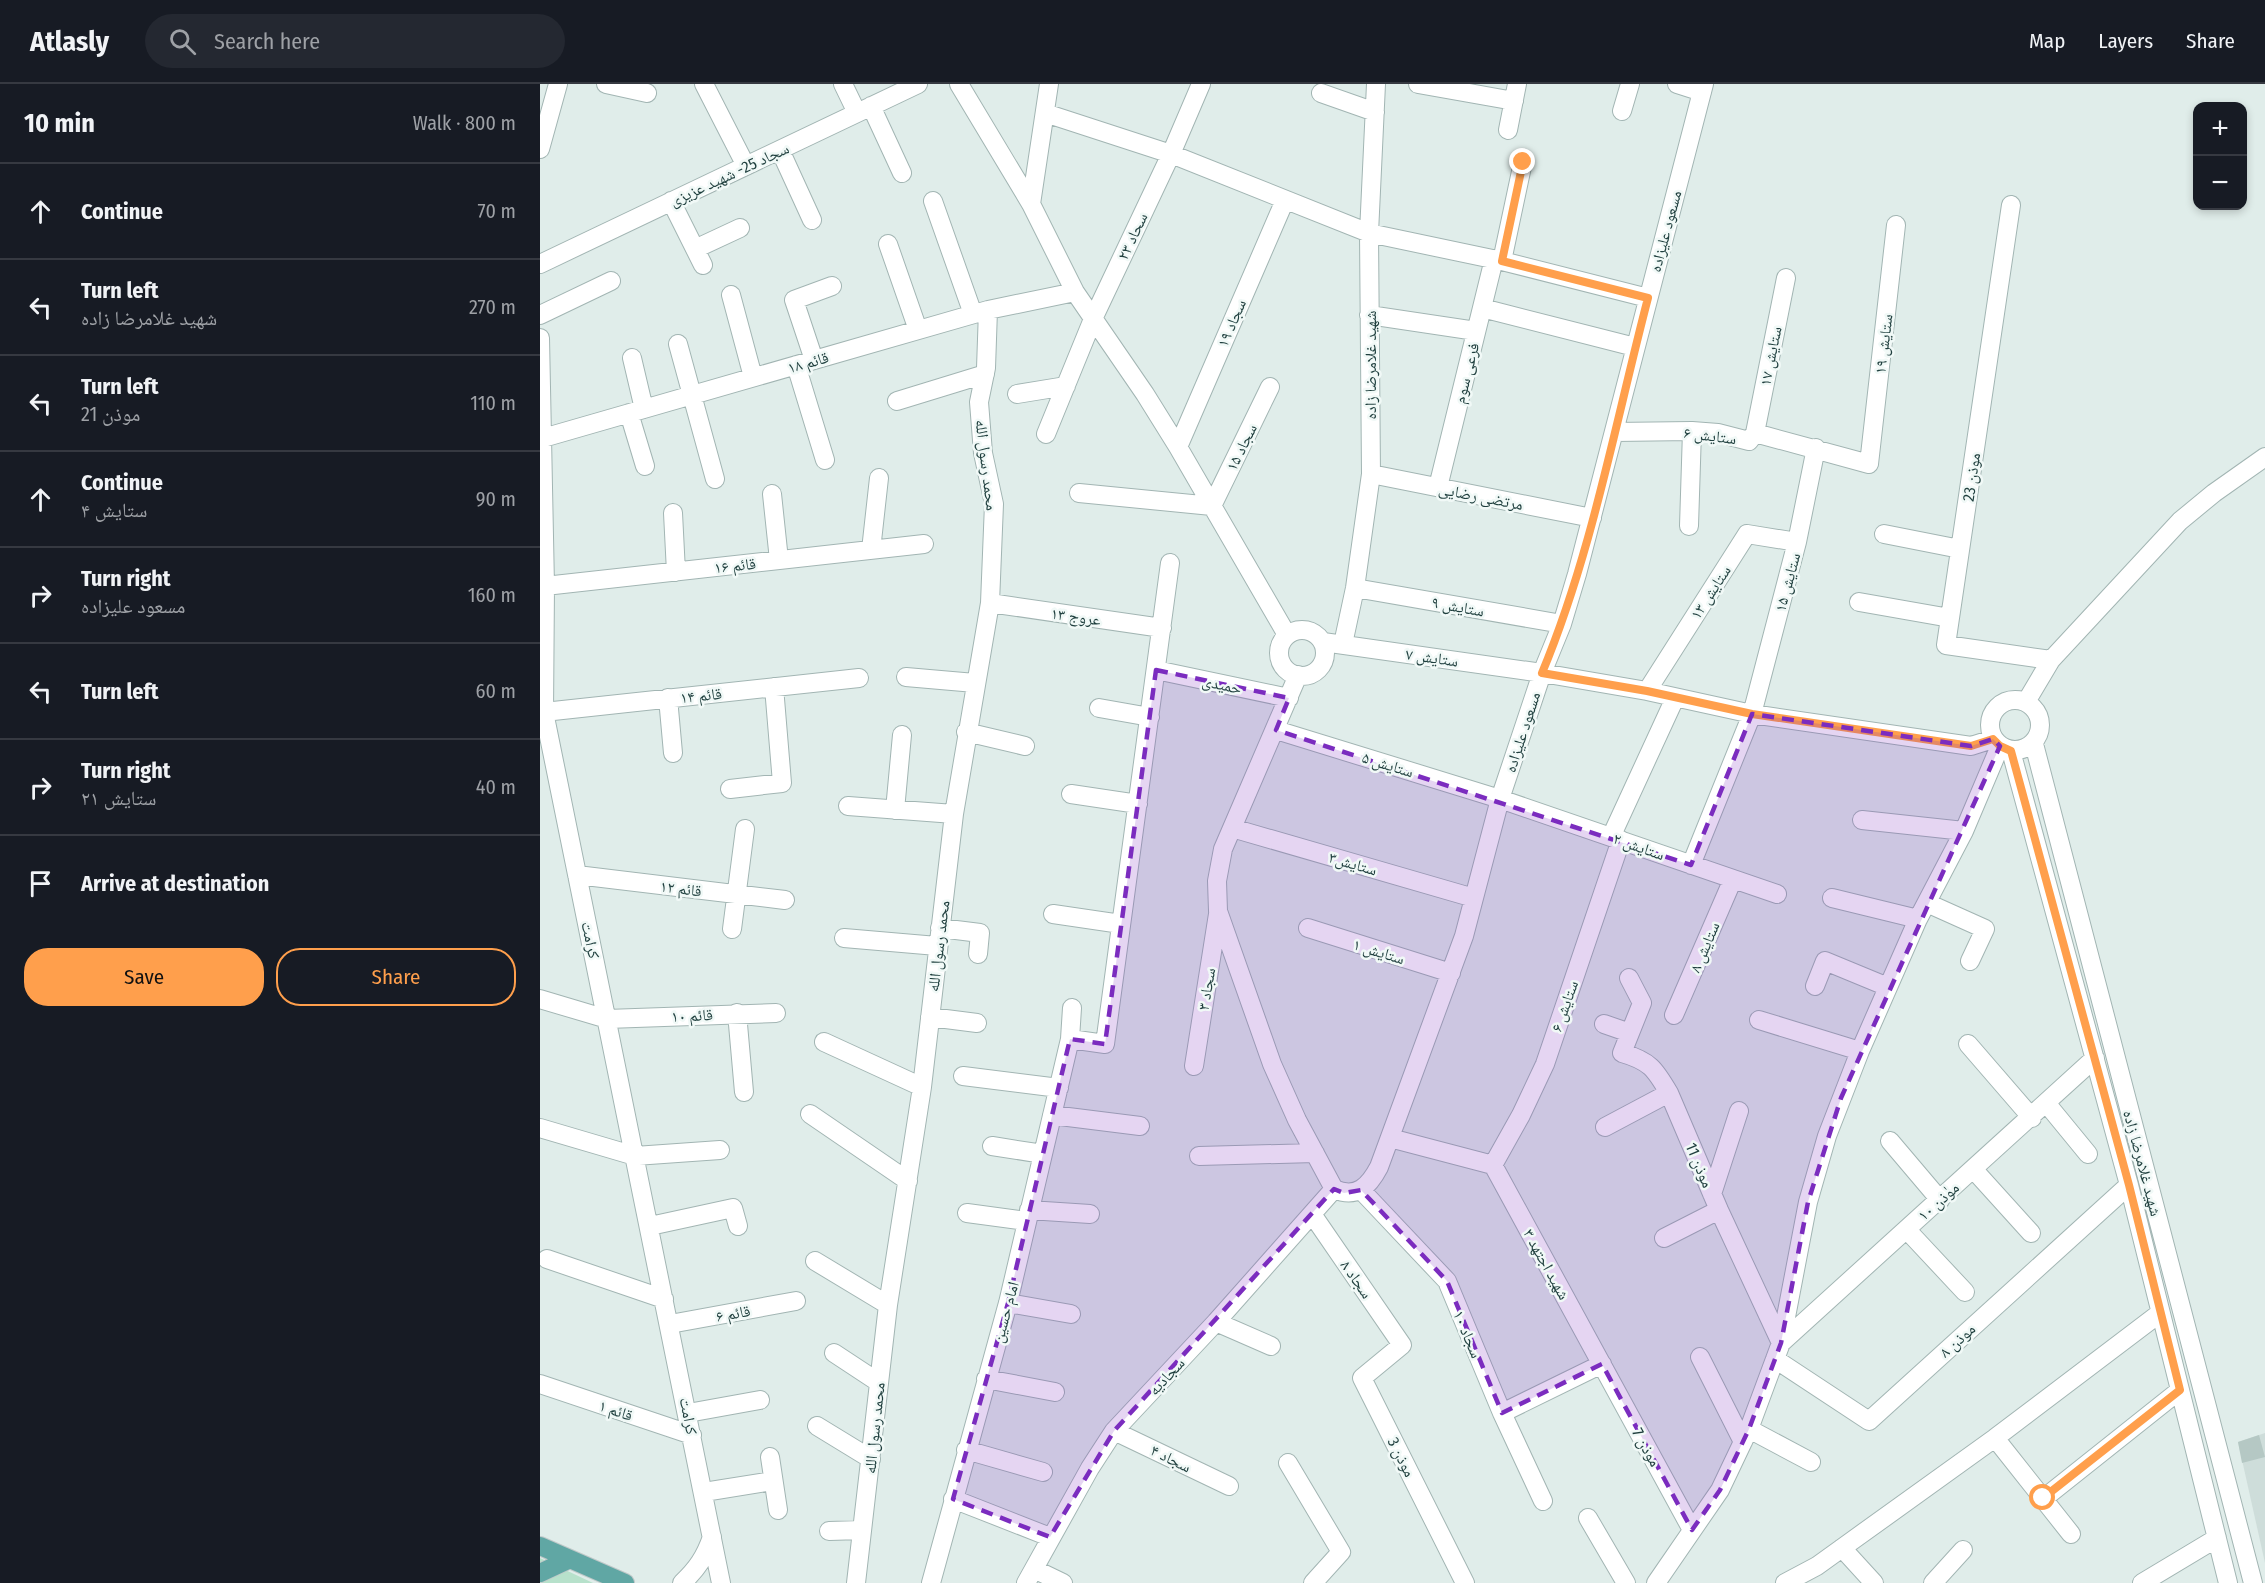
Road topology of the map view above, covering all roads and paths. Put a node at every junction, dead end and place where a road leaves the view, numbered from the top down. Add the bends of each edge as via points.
1 (558, 84) edge
2 (606, 84) edge
3 (704, 84) edge
4 (843, 84) edge
5 (918, 84) edge
6 (959, 84) edge
7 (1049, 84) edge
8 (1201, 84) edge
9 (1376, 84) edge
10 (1418, 84) edge
11 (1630, 84) edge
12 (1677, 84) edge
13 (1703, 88) edge
14 (647, 93) dead end
15 (1321, 93) dead end
16 (1515, 93) edge
17 (864, 110) junction
18 (1622, 111) dead end
19 (1375, 112) junction
20 (1045, 113) junction
21 (1508, 130) dead end
22 (540, 149) edge
23 (780, 150) junction
24 (1171, 154) junction
25 (1523, 162) dead end
26 (746, 166) junction
27 (902, 173) dead end
28 (1285, 200) junction
29 (672, 201) junction
30 (933, 201) dead end
31 (1031, 204) junction
32 (2011, 205) dead end
33 (812, 220) dead end
34 (1896, 225) dead end
35 (740, 228) dead end
36 (1369, 233) junction
37 (888, 244) dead end
38 (1498, 260) junction
39 (540, 264) edge
40 (1786, 278) dead end
41 (611, 281) dead end
42 (832, 286) dead end
43 (1074, 292) junction
44 (731, 296) dead end
45 (1648, 298) junction
46 (1482, 308) junction
47 (981, 312) junction
48 (540, 315) edge
49 (1369, 315) junction
50 (1093, 319) junction
51 (918, 330) junction
52 (1476, 331) junction
53 (540, 338) edge
54 (678, 344) dead end
55 (1635, 346) junction
56 (632, 358) dead end
57 (814, 360) junction
58 (796, 365) junction
59 (985, 374) junction
60 (753, 377) junction
61 (1066, 386) junction
62 (1270, 387) dead end
63 (1017, 394) dead end
64 (691, 395) junction
65 (897, 401) dead end
66 (637, 411) junction
67 (542, 428) edge
68 (1692, 431) junction
69 (1614, 432) junction
70 (1755, 433) junction
71 (1046, 434) dead end
72 (1178, 447) junction
73 (1816, 448) junction
74 (2265, 457) edge
75 (825, 460) dead end
76 (1869, 464) joint
77 (645, 466) dead end
78 (1371, 474) junction
79 (879, 478) dead end
80 (715, 479) dead end
81 (1438, 487) junction
82 (1079, 493) dead end
83 (772, 494) dead end
84 (1212, 506) junction
85 (673, 513) dead end
86 (1592, 518) junction
87 (1689, 526) dead end
88 (1884, 534) dead end
89 (1797, 543) junction
90 (924, 544) dead end
91 (1960, 549) junction
92 (871, 550) junction
93 (779, 560) junction
94 (1170, 562) dead end
95 (676, 572) junction
96 (545, 586) junction
97 (1355, 588) junction
98 (1859, 602) dead end
99 (990, 603) junction
100 (1950, 618) junction
101 (1562, 624) junction
102 (1162, 628) junction
103 (1287, 635) junction
104 (1323, 642) junction
105 (1343, 644) junction
106 (2051, 660) junction
107 (1156, 670) junction
108 (1542, 673) junction
109 (1298, 675) junction
110 (906, 677) dead end
111 (859, 678) dead end
112 (975, 683) junction
113 (774, 687) junction
114 (1647, 691) junction
115 (668, 698) junction
116 (1288, 698) junction
117 (1675, 698) junction
118 (2026, 702) junction
119 (1099, 708) dead end
120 (1752, 714) junction
121 (1150, 717) junction
122 (542, 718) edge
123 (1276, 730) junction
124 (966, 732) junction
125 (902, 735) dead end
126 (2034, 744) junction
127 (2001, 745) junction
128 (1024, 746) dead end
129 (673, 753) dead end
130 (730, 789) dead end
131 (1071, 794) dead end
132 (1500, 799) junction
133 (1138, 804) junction
134 (848, 806) dead end
135 (895, 810) junction
136 (954, 814) junction
137 (1862, 820) dead end
138 (1232, 828) junction
139 (745, 829) dead end
140 (1964, 831) junction
141 (1616, 839) junction
142 (1691, 865) junction
143 (578, 875) junction
144 (1733, 879) junction
145 (1777, 894) dead end
146 (738, 895) junction
147 (1474, 898) junction
148 (1832, 898) dead end
149 (784, 900) dead end
150 (1218, 911) junction
151 (1922, 911) junction
152 (1053, 914) dead end
153 (1121, 924) junction
154 (1308, 928) dead end
155 (732, 929) dead end
156 (938, 937) junction
157 (844, 938) dead end
158 (978, 954) dead end
159 (1970, 961) dead end
160 (1451, 973) junction
161 (1629, 978) dead end
162 (1815, 986) dead end
163 (1888, 987) junction
164 (540, 999) edge
165 (1072, 1008) dead end
166 (776, 1012) dead end
167 (737, 1013) junction
168 (1674, 1016) dead end
169 (930, 1017) junction
170 (607, 1019) junction
171 (1759, 1020) dead end
172 (977, 1023) dead end
173 (1604, 1024) dead end
174 (1630, 1033) junction
175 (1070, 1038) junction
176 (824, 1042) dead end
177 (1968, 1044) dead end
178 (1860, 1051) junction
179 (2095, 1058) junction
180 (1194, 1066) dead end
181 (963, 1076) dead end
182 (922, 1087) junction
183 (1059, 1088) junction
184 (744, 1092) dead end
185 (1668, 1093) junction
186 (2047, 1104) junction
187 (1738, 1111) dead end
188 (810, 1114) dead end
189 (1052, 1115) junction
190 (2032, 1118) junction
191 (1140, 1126) dead end
192 (1605, 1127) dead end
193 (540, 1128) edge
194 (1390, 1138) junction
195 (1890, 1141) dead end
196 (992, 1146) dead end
197 (720, 1150) dead end
198 (1315, 1153) junction
199 (1043, 1154) junction
200 (2088, 1154) dead end
201 (635, 1156) junction
202 (1198, 1156) dead end
203 (1492, 1165) junction
204 (1974, 1170) junction
205 (908, 1181) junction
206 (2129, 1185) junction
207 (1334, 1188) junction
208 (1361, 1190) junction
209 (1940, 1200) junction
210 (1716, 1202) junction
211 (967, 1213) dead end
212 (1090, 1214) dead end
213 (1312, 1214) junction
214 (1028, 1216) junction
215 (650, 1226) junction
216 (738, 1226) dead end
217 (1907, 1230) junction
218 (2031, 1233) dead end
219 (1664, 1238) dead end
220 (547, 1259) dead end
221 (815, 1261) dead end
222 (1965, 1292) dead end
223 (664, 1299) junction
224 (796, 1301) dead end
225 (1008, 1304) junction
226 (888, 1305) junction
227 (2160, 1313) junction
228 (1071, 1314) dead end
229 (1216, 1322) junction
230 (670, 1324) junction
231 (1402, 1345) joint
232 (1271, 1346) dead end
233 (1778, 1351) junction
234 (834, 1353) dead end
235 (1700, 1357) dead end
236 (1602, 1364) junction
237 (986, 1379) junction
238 (878, 1382) junction
239 (540, 1384) edge
240 (2180, 1390) junction
241 (1055, 1392) dead end
242 (760, 1400) dead end
243 (688, 1413) junction
244 (1502, 1413) junction
245 (817, 1426) dead end
246 (1114, 1431) junction
247 (692, 1435) junction
248 (1746, 1436) junction
249 (1995, 1438) junction
250 (966, 1450) junction
251 (770, 1457) dead end
252 (871, 1458) junction
253 (1811, 1462) dead end
254 (1288, 1463) dead end
255 (1043, 1472) dead end
256 (773, 1481) junction
257 (1228, 1486) dead end
258 (704, 1492) junction
259 (2043, 1498) junction
260 (953, 1499) junction
261 (1543, 1501) dead end
262 (778, 1510) dead end
263 (1588, 1518) dead end
264 (862, 1530) junction
265 (1692, 1530) junction
266 (829, 1531) dead end
267 (2071, 1534) dead end
268 (713, 1536) junction
269 (1050, 1537) junction
270 (2217, 1538) junction
271 (540, 1546) edge
272 (1842, 1548) junction
273 (1963, 1550) dead end
274 (570, 1559) junction
275 (540, 1573) edge
276 (1030, 1576) edge
277 (625, 1583) edge
278 (682, 1583) edge
279 (721, 1583) edge
280 (856, 1583) edge
281 (931, 1583) edge
282 (1063, 1583) edge
283 (1313, 1583) edge
284 (1465, 1583) edge
285 (1626, 1583) edge
286 (1656, 1583) edge
287 (1785, 1583) edge
288 (1874, 1583) edge
289 (1933, 1583) edge
290 (2142, 1583) edge
291 (2228, 1583) edge
292 (2253, 1583) edge

1 - 22 street
2 - 14 street
3 - 26 street
4 - 17 street
5 - 17 street, سجاد 25- شهید عزیزی
6 - 31 street
7 - 20 street
8 - 24 street, سحاد ۲۳
9 - 19 street, شهید غلامرضا زاده
10 - 16 street
11 - 18 street
12 - 13 street
13 - 45 street, مسعود علیزاده
15 - 19 street
16 - 21 street
17 - 23 street, سجاد 25- شهید عزیزی
17 - 27 street
19 - 36 street, شهید غلامرضا زاده
20 - 24 street
20 - 31 street
23 - 26 street, سجاد 25- شهید عزیزی
23 - 33 street
24 - 28 street
24 - 50 street, سحاد ۲۳
25 - 38 street, فرعی سوم
26 - 29 street, سجاد 25- شهید عزیزی
28 - 36 street
28 - 72 street, سجاد ۱۹
29 - 35 street via 699,257
29 - 39 street, سجاد 25- شهید عزیزی
30 - 47 street
31 - 43 street
32 - 91 street, موذن 23
34 - 76 street, ستایش ۱۹
36 - 38 street
36 - 49 street, شهید غلامرضا زاده
37 - 51 street
38 - 45 street
38 - 46 street, فرعی سوم
40 - 70 street, ستایش ۱۷
41 - 48 street
42 - 57 street via 794,300
43 - 47 street, قائم ۱۸
43 - 50 street
44 - 60 street
45 - 55 street, مسعود علیزاده
46 - 52 street, فرعی سوم
46 - 55 street
47 - 51 street, قائم ۱۸
47 - 59 street, محمد رسول الله
49 - 52 street
49 - 78 street, شهید غلامرضا زاده
50 - 61 street, سحاد ۲۳
50 - 72 street
51 - 57 street, قائم ۱۸
52 - 81 street, فرعی سوم
53 - 67 street, کرامت
54 - 64 street
55 - 69 street, مسعود علیزاده
56 - 66 street
57 - 58 street, قائم ۱۸
58 - 60 street, قائم ۱۸
58 - 75 street
59 - 65 street
59 - 99 street, محمد رسول الله via 979,402 982,453 994,504
60 - 64 street, قائم ۱۸
61 - 63 street
61 - 71 street, سحاد ۲۳
62 - 84 street, سجاد ۱۵
64 - 66 street, قائم ۱۸
64 - 80 street
66 - 67 street, قائم ۱۸
66 - 77 street
67 - 96 street, کرامت
68 - 69 street, ستایش ۶
68 - 70 street, ستایش ۶ via 1749,441
68 - 87 street
69 - 86 street, مسعود علیزاده
70 - 73 street, ستایش ۶
72 - 84 street
73 - 76 street, ستایش ۶
73 - 89 street, ستایش ۱۵
74 - 106 street via 2180,521
78 - 81 street, مرتضی رضایی
78 - 97 street, شهید غلامرضا زاده
79 - 92 street
81 - 86 street, مرتضی رضایی
82 - 84 street
83 - 93 street
84 - 103 street
85 - 95 street
86 - 101 street, مسعود علیزاده
88 - 91 street
89 - 114 street, ستایش ۱۳ via 1747,534
89 - 120 street, ستایش ۱۵
90 - 92 street, قائم ۱۶
91 - 100 street, موذن 23
92 - 93 street, قائم ۱۶
93 - 95 street, قائم ۱۶
94 - 102 street
95 - 96 street, قائم ۱۶
96 - 122 street, کرامت
97 - 101 street, ستایش ۹
97 - 105 street, شهید غلامرضا زاده
98 - 100 street
99 - 102 street, عروج ۱۳
99 - 112 street, محمد رسول الله
100 - 106 street, موذن 23 via 1946,645
101 - 108 street, مسعود علیزاده
102 - 107 street
103 - 104 street via 1306,630
103 - 109 street via 1279,654 1288,671
104 - 105 street, ستایش ۷
104 - 109 street via 1323,662 1317,670
105 - 108 street, ستایش ۷
106 - 118 street
107 - 116 street, حمیدی
107 - 121 street
108 - 114 street, ستایش ۷
108 - 132 street, مسعود علیزاده
109 - 116 street
110 - 112 street
111 - 113 street, قائم ۱۴
112 - 124 street, محمد رسول الله
113 - 115 street, قائم ۱۴
113 - 130 street via 782,783
114 - 117 street, ستایش ۷
115 - 122 street, قائم ۱۴
115 - 129 street
116 - 123 street
117 - 120 street, ستایش ۷
117 - 141 street
118 - 126 street via 2041,721
118 - 127 street via 2014,699 1993,712 1990,724
119 - 121 street
120 - 127 street, ستایش ۷ via 1971,746
120 - 142 street
121 - 133 street
122 - 143 street, کرامت
123 - 132 street, ستایش ۵
123 - 138 street
124 - 128 street
124 - 136 street, محمد رسول الله
125 - 135 street
126 - 127 street via 2023,750
126 - 292 street, شهید غلامرضا زاده
127 - 140 street
127 - 179 street, شهید غلامرضا زاده
131 - 133 street
132 - 141 street, ستایش ۲
132 - 147 street, مسعود علیزاده
133 - 153 street
134 - 135 street
135 - 136 street
136 - 156 street, محمد رسول الله
137 - 140 street
138 - 147 street, ستایش۳
138 - 150 street via 1220,862
139 - 146 street
140 - 151 street
141 - 142 street, ستایش ۲
141 - 203 street, ستایش ۶ via 1545,1064 1526,1107
142 - 144 street, ستایش ۲
143 - 146 street, قائم ۱۲
143 - 170 street, کرامت
144 - 145 street, ستایش ۲
144 - 168 street, ستایش ۸
146 - 149 street, قائم ۱۲
146 - 155 street
147 - 160 street, مسعود علیزاده
148 - 151 street
150 - 180 street, سجاد ۳
150 - 198 street via 1272,1064
151 - 159 street via 1985,929
151 - 163 street
152 - 153 street
153 - 175 street via 1105,1044
154 - 160 street, ستایش ۱
156 - 157 street
156 - 158 street via 980,933
156 - 169 street, محمد رسول الله
160 - 194 street, مسعود علیزاده
161 - 174 street, موذن 11 via 1642,1003
162 - 163 street via 1825,961
163 - 178 street
164 - 170 street, قائم ۱۰
165 - 175 street, امام حسین
166 - 167 street, قائم ۱۰
167 - 170 street, قائم ۱۰
167 - 184 street
169 - 172 street
169 - 182 street, محمد رسول الله
170 - 201 street, کرامت
171 - 178 street
173 - 174 street
174 - 185 street, موذن 11 via 1622,1053 1642,1059
175 - 183 street, امام حسین
176 - 182 street
177 - 190 street
178 - 233 street via 1816,1168
179 - 186 street, موٰذن ۱۰
179 - 206 street, شهید غلامرضا زاده
181 - 183 street
182 - 205 street, محمد رسول الله
183 - 189 street, امام حسین
185 - 192 street
185 - 210 street, موذن 11
186 - 190 street, موٰذن ۱۰
186 - 200 street
187 - 210 street
188 - 205 street
189 - 191 street
189 - 199 street, امام حسین
190 - 204 street, موٰذن ۱۰
193 - 201 street
194 - 203 street
194 - 208 street, مسعود علیزاده via 1372,1180
195 - 209 street
196 - 199 street
197 - 201 street
198 - 202 street
198 - 207 street
199 - 214 street, امام حسین
201 - 215 street, کرامت
203 - 236 street, شهید اجتهد ۳
204 - 209 street, موٰذن ۱۰
204 - 218 street
205 - 226 street, محمد رسول الله
206 - 227 street, شهید غلامرضا زاده
206 - 233 street, موذن ۸ via 1869,1421
207 - 208 street via 1344,1193
207 - 213 street, سجادیه
208 - 244 street, سجاد ۱۰ via 1447,1281
209 - 217 street, موٰذن ۱۰
210 - 219 street
210 - 233 street, موذن 11
211 - 214 street
212 - 214 street
213 - 229 street, سجادیه
213 - 231 street, سجاد ۸
214 - 225 street, امام حسین
215 - 216 street via 733,1208
215 - 223 street, کرامت
217 - 222 street
217 - 233 street, موٰذن ۱۰
220 - 223 street
221 - 226 street
223 - 230 street, کرامت
224 - 230 street, قائم ۶
225 - 228 street
225 - 237 street, امام حسین
226 - 238 street, محمد رسول الله
227 - 240 street, شهید غلامرضا زاده
227 - 249 street
229 - 232 street
229 - 246 street, سجادیه
230 - 243 street, کرامت
231 - 284 street, موذن 3 via 1362,1378
233 - 248 street
234 - 238 street
235 - 248 street
236 - 244 street
236 - 265 street, موذن 7
237 - 241 street
237 - 250 street, امام حسین
238 - 252 street, محمد رسول الله
239 - 247 street, قائم ۱
240 - 259 street
240 - 270 street, شهید غلامرضا زاده
242 - 243 street
243 - 247 street, کرامت
244 - 261 street, سجاد ۱۰
245 - 252 street
246 - 257 street, سجاد ۴
246 - 269 street, سجادیه
247 - 258 street, کرامت
248 - 253 street
248 - 265 street via 1720,1490
249 - 259 street
249 - 272 street
250 - 255 street
250 - 260 street, امام حسین
251 - 256 street
252 - 264 street, محمد رسول الله
254 - 283 street via 1341,1552
256 - 258 street
256 - 262 street
258 - 268 street, کرامت
259 - 267 street
260 - 269 street
260 - 281 street, امام حسین
263 - 285 street
264 - 266 street
264 - 280 street, محمد رسول الله
265 - 286 street
268 - 278 street via 705,1557
268 - 279 street, کرامت
269 - 276 street, سجادیه
270 - 290 street
270 - 291 street, شهید غلامرضا زاده
271 - 274 main road
272 - 287 street
272 - 288 street
273 - 289 street
274 - 275 main road
274 - 277 main road
276 - 282 street

